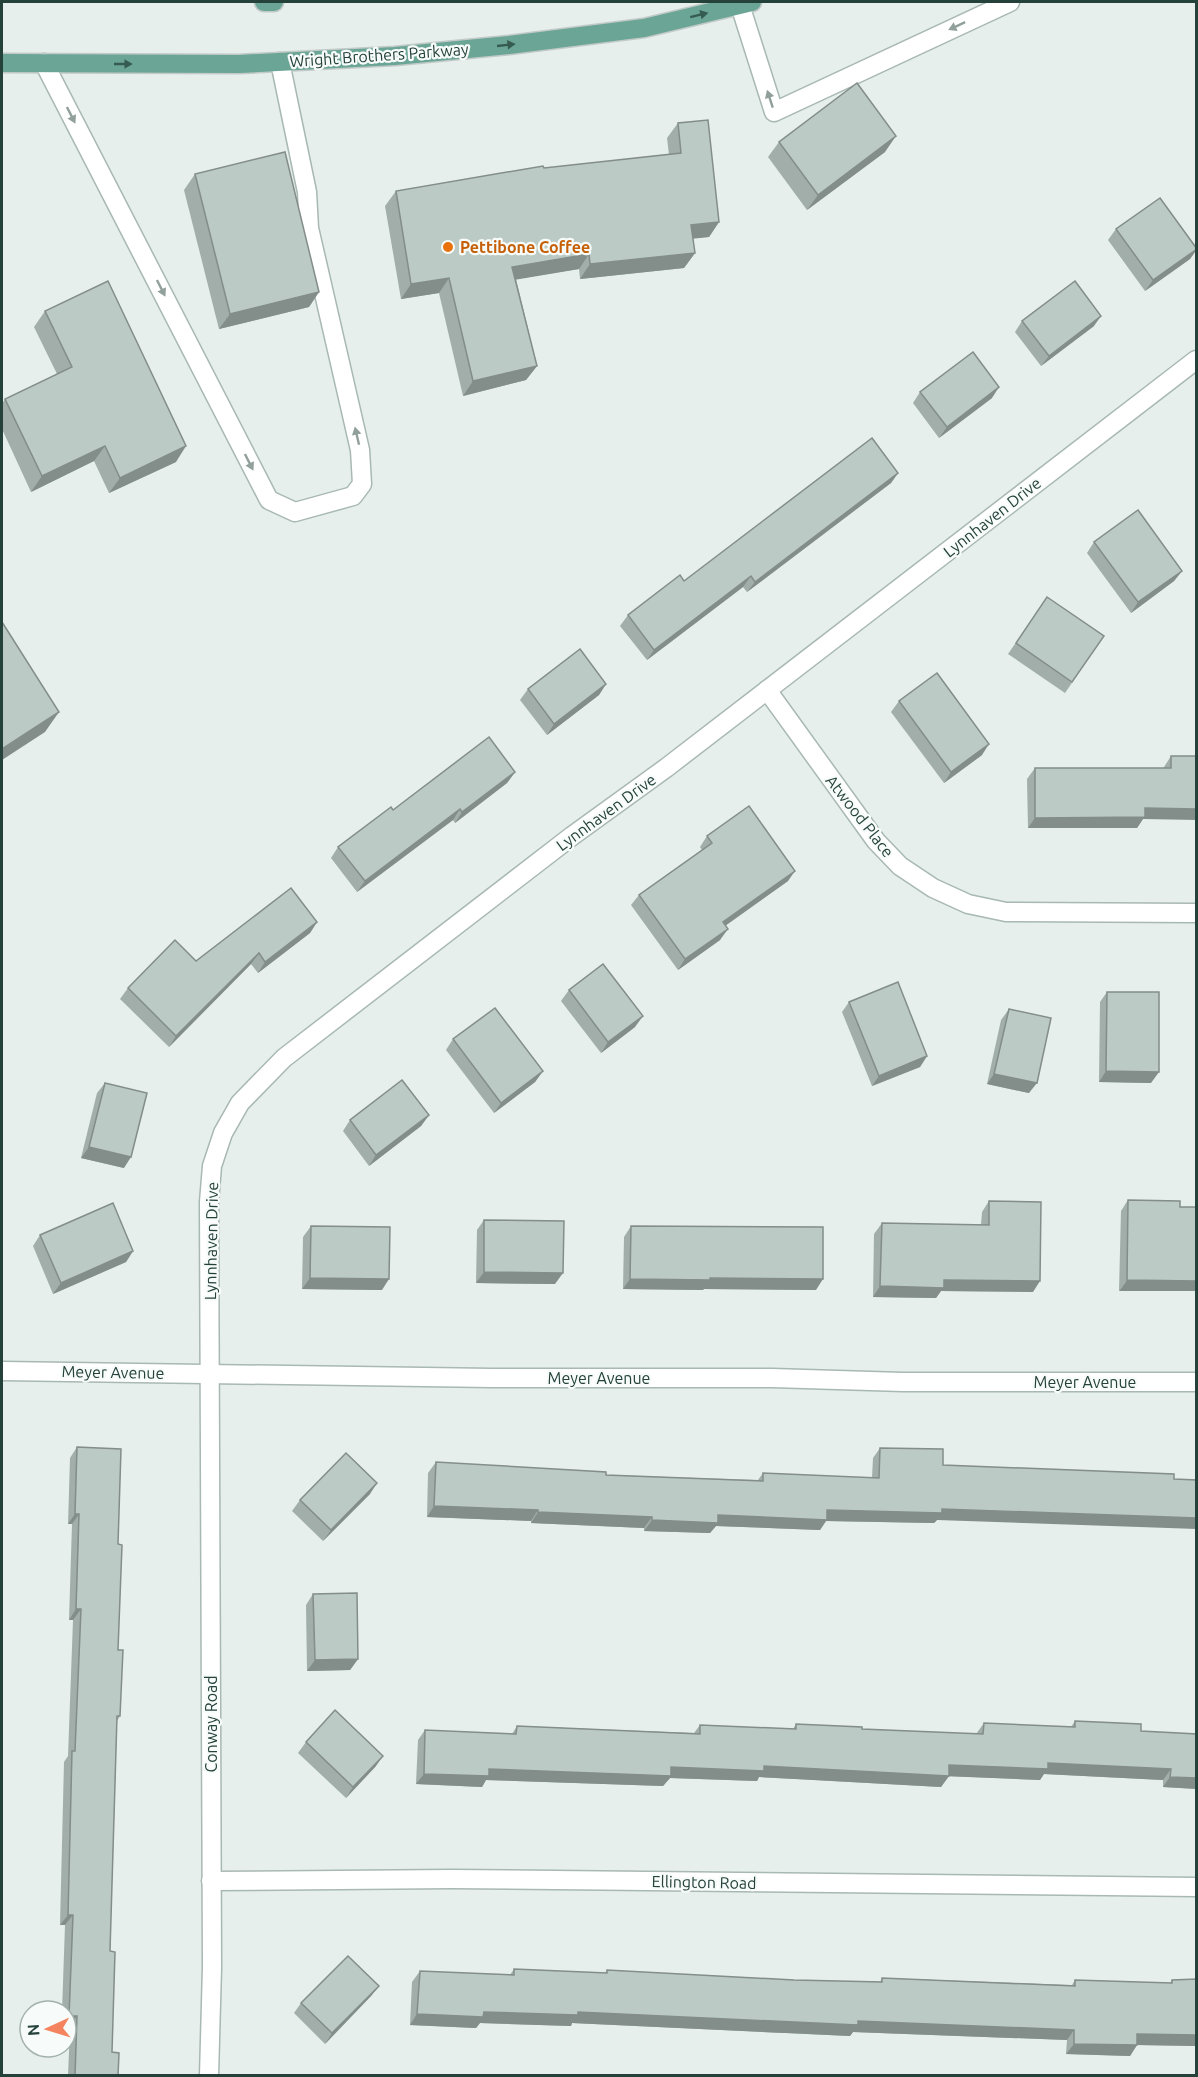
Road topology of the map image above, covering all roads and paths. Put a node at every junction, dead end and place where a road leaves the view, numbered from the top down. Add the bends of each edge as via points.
1 (264, 2) edge
2 (274, 2) edge
3 (1010, 2) edge
4 (746, 3) edge
5 (280, 62) junction
6 (2, 63) edge
7 (44, 63) junction
8 (1197, 360) edge
9 (767, 690) junction
10 (1197, 913) edge
11 (2, 1371) edge
12 (210, 1373) junction
13 (1197, 1382) edge
14 (211, 1881) junction
15 (1197, 1887) edge
16 (209, 2076) edge

1 - 2 main road
3 -> 4 street via 774,112
5 -> 4 main road, Wright Brothers Parkway via 395,56 644,28
7 -> 5 main road, Wright Brothers Parkway
7 -> 5 street via 268,500 295,512 353,496 362,484 360,450 309,228 307,192
6 - 7 main road, Wright Brothers Parkway
8 - 9 street, Lynnhaven Drive
9 - 10 street, Atwood Place via 876,841 900,866 933,888 968,904 1006,912
9 - 12 street, Lynnhaven Drive via 284,1058 240,1103 223,1133 212,1166
11 - 12 street, Meyer Avenue
12 - 13 street, Meyer Avenue
12 - 14 street, Conway Road
14 - 15 street, Ellington Road via 452,1879
14 - 16 street, Conway Road

